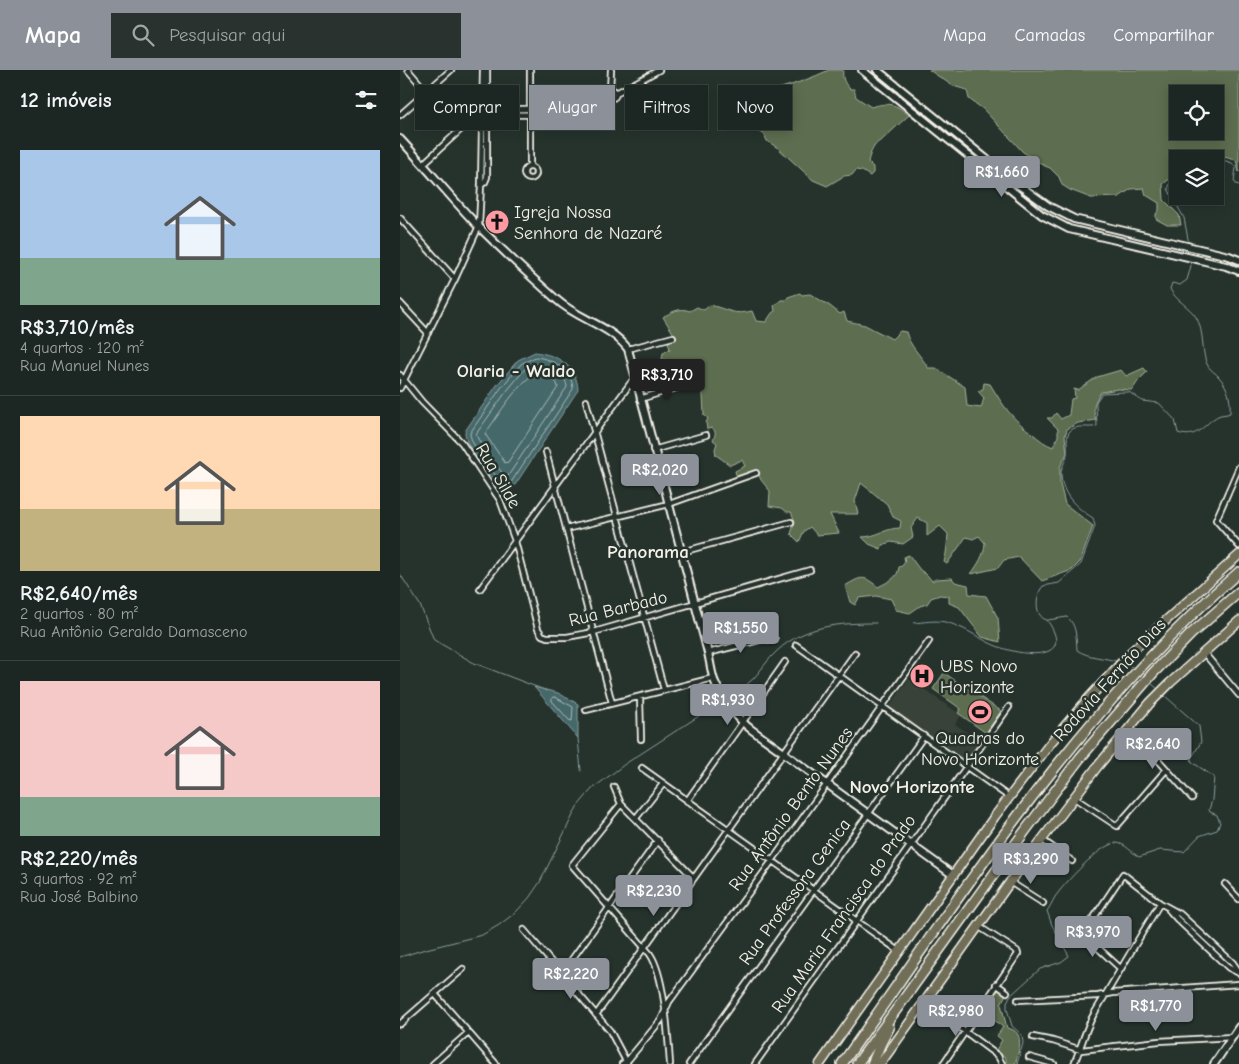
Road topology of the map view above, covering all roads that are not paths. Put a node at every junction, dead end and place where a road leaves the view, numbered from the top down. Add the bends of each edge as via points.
1 (408, 70) edge
2 (451, 70) edge
3 (483, 70) edge
4 (487, 70) edge
5 (530, 70) edge
6 (611, 70) edge
7 (658, 70) edge
8 (862, 70) edge
9 (877, 70) edge
10 (421, 85) edge
11 (433, 85) edge
12 (483, 85) edge
13 (486, 85) edge
14 (530, 85) edge
15 (610, 85) edge
16 (615, 92) edge
17 (415, 101) edge
18 (400, 115) edge
19 (463, 130) edge
20 (483, 130) edge
21 (530, 130) edge
22 (400, 139) edge
23 (423, 164) junction
24 (530, 166) dead end
25 (400, 218) edge
26 (479, 226) junction
27 (1239, 260) edge
28 (1239, 271) edge
29 (455, 279) junction
30 (400, 303) edge
31 (428, 333) junction
32 (673, 337) dead end
33 (628, 350) junction
34 (400, 375) edge
35 (635, 377) junction
36 (404, 379) junction
37 (689, 384) dead end
38 (400, 388) edge
39 (640, 399) junction
40 (586, 401) dead end
41 (594, 433) junction
42 (706, 435) dead end
43 (653, 450) junction
44 (546, 452) dead end
45 (1239, 467) edge
46 (756, 473) dead end
47 (554, 486) junction
48 (669, 504) junction
49 (617, 516) junction
50 (791, 522) dead end
51 (566, 529) junction
52 (515, 541) junction
53 (1239, 546) edge
54 (682, 552) junction
55 (1239, 554) edge
56 (810, 570) dead end
57 (1239, 572) edge
58 (480, 589) dead end
59 (1239, 592) edge
60 (695, 604) junction
61 (644, 618) junction
62 (1239, 621) edge
63 (594, 632) junction
64 (547, 637) joint
65 (775, 640) dead end
66 (929, 641) dead end
67 (796, 645) dead end
68 (708, 653) junction
69 (856, 653) dead end
70 (1204, 653) junction
71 (784, 662) dead end
72 (839, 676) junction
73 (713, 678) junction
74 (664, 690) junction
75 (1239, 695) edge
76 (640, 697) junction
77 (612, 703) junction
78 (882, 706) junction
79 (1009, 707) dead end
80 (586, 710) dead end
81 (742, 722) junction
82 (1130, 728) junction
83 (924, 736) junction
84 (641, 739) dead end
85 (783, 753) junction
86 (967, 767) junction
87 (642, 768) dead end
88 (1166, 770) junction
89 (663, 784) junction
90 (826, 784) junction
91 (614, 787) dead end
92 (1009, 797) junction
93 (1073, 797) junction
94 (1192, 798) dead end
95 (687, 801) junction
96 (621, 804) junction
97 (868, 814) junction
98 (636, 818) junction
99 (729, 830) junction
100 (1041, 839) junction
101 (658, 840) junction
102 (911, 845) junction
103 (772, 861) junction
104 (1072, 861) dead end
105 (953, 875) junction
106 (694, 878) junction
107 (1010, 882) junction
108 (1225, 884) dead end
109 (814, 891) junction
110 (1239, 897) edge
111 (1043, 903) dead end
112 (1160, 903) junction
113 (609, 908) junction
114 (856, 921) junction
115 (978, 926) junction
116 (524, 930) dead end
117 (643, 948) junction
118 (899, 952) junction
119 (463, 969) dead end
120 (1121, 969) junction
121 (1239, 972) edge
122 (562, 973) junction
123 (996, 984) junction
124 (1239, 984) edge
125 (910, 992) junction
126 (1007, 992) dead end
127 (434, 994) junction
128 (1106, 995) junction
129 (1018, 1000) dead end
130 (924, 1001) junction
131 (665, 1011) junction
132 (596, 1015) junction
133 (400, 1024) edge
134 (1239, 1027) edge
135 (966, 1032) junction
136 (468, 1033) junction
137 (1033, 1037) dead end
138 (1233, 1037) junction
139 (1081, 1050) junction
140 (1029, 1057) dead end
141 (625, 1063) edge
142 (433, 1064) edge
143 (496, 1064) edge
144 (670, 1064) edge
145 (689, 1064) edge
146 (754, 1064) edge
147 (820, 1064) edge
148 (842, 1064) edge
149 (857, 1064) edge
150 (872, 1064) edge
151 (880, 1064) edge
152 (943, 1064) edge
153 (1002, 1064) edge
154 (1054, 1064) edge
155 (1074, 1064) edge
156 (1214, 1064) edge

1 - 10 street
2 - 11 street
3 - 12 street
4 - 13 street
5 - 14 street
6 - 15 street
7 - 16 street
8 - 28 street via 1042,215 1069,229
9 - 27 street via 1048,206 1074,219
17 - 18 street
19 - 23 street
20 - 26 street
21 - 24 street
22 - 23 street
23 - 26 street
25 - 29 street
26 - 29 street
26 - 33 street via 558,302 612,332
29 - 31 street
30 - 31 street
31 - 36 street
32 - 33 street
33 - 35 street
34 - 36 street, Rua Silde
35 - 39 street
35 - 41 street
36 - 38 street
36 - 52 street, Rua Silde via 462,443 500,500
37 - 39 street
39 - 43 street
40 - 41 street
41 - 47 street
41 - 49 street
42 - 43 street
43 - 48 street
44 - 47 street
45 - 53 street via 1216,520
46 - 48 street
47 - 51 street
47 - 52 street
48 - 49 street
48 - 54 street
49 - 51 street
49 - 61 street
50 - 54 street
51 - 63 street
52 - 58 street
52 - 64 street, Rua Silde via 538,629
54 - 60 street
55 - 92 main road via 1121,662 1052,741
56 - 60 street, Rua Barbado
57 - 148 highway, Rodovia Fernão Dias via 1144,664 1067,752
59 - 125 highway, Rodovia Fernão Dias via 1153,673 1080,758
60 - 61 street, Rua Barbado
60 - 68 street
61 - 63 street, Rua Barbado
61 - 74 street
62 - 70 main road
63 - 64 street, Rua Barbado
63 - 77 street
65 - 68 street via 762,639
66 - 78 street, Rua Antônio Bento Nunes
67 - 72 street
68 - 73 street
69 - 72 street
70 - 75 street
70 - 82 main road via 1150,703
71 - 81 street
72 - 78 street
72 - 85 street
73 - 74 street
73 - 81 street
74 - 76 street
76 - 77 street
76 - 84 street
77 - 80 street
78 - 83 street
78 - 90 street, Rua Antônio Bento Nunes
79 - 86 street, Rua Maria Francisca do Prado
81 - 85 street
81 - 95 street
82 - 88 street
82 - 93 main road
83 - 86 street
83 - 97 street, Rua Professora Genica
85 - 90 street
85 - 99 street
86 - 92 street
86 - 102 street, Rua Maria Francisca do Prado
87 - 89 street
88 - 93 street via 1116,826
88 - 94 street
89 - 95 street
89 - 98 street
90 - 97 street
90 - 103 street, Rua Antônio Bento Nunes
91 - 96 street
92 - 105 main road
93 - 100 main road
95 - 99 street
96 - 98 street
96 - 113 street via 572,866
97 - 102 street
97 - 109 street, Rua Professora Genica
98 - 101 street
99 - 103 street
99 - 106 street
100 - 104 street
100 - 107 main road
101 - 106 street
101 - 113 street
102 - 105 street
102 - 114 street, Rua Maria Francisca do Prado
103 - 109 street
103 - 131 street, Rua Antônio Bento Nunes
105 - 118 main road
106 - 117 street
107 - 111 street
107 - 115 main road
108 - 110 street
109 - 114 street
109 - 145 street, Rua Professora Genica
112 - 120 street
112 - 120 street via 1122,874 1083,934
112 - 121 street via 1229,968
113 - 117 street
113 - 122 street
114 - 118 street
114 - 146 street, Rua Maria Francisca do Prado
115 - 123 street via 1018,953
115 - 130 main road
116 - 122 street
117 - 131 street via 656,964
117 - 132 street
118 - 147 main road
119 - 127 street
120 - 128 street
122 - 132 street
123 - 126 street
123 - 135 street
124 - 128 street
125 - 149 highway, Rodovia Fernão Dias
125 - 150 highway
127 - 133 street
127 - 136 street
128 - 129 street
128 - 139 street via 1088,1025
130 - 135 street
130 - 151 main road
131 - 141 street, Rua Antônio Bento Nunes
131 - 144 street
132 - 141 street via 614,1036
134 - 138 street
135 - 152 street
135 - 153 street via 998,1056
136 - 142 street
136 - 143 street
137 - 139 street
138 - 139 street
138 - 156 street
139 - 155 street
140 - 154 street

